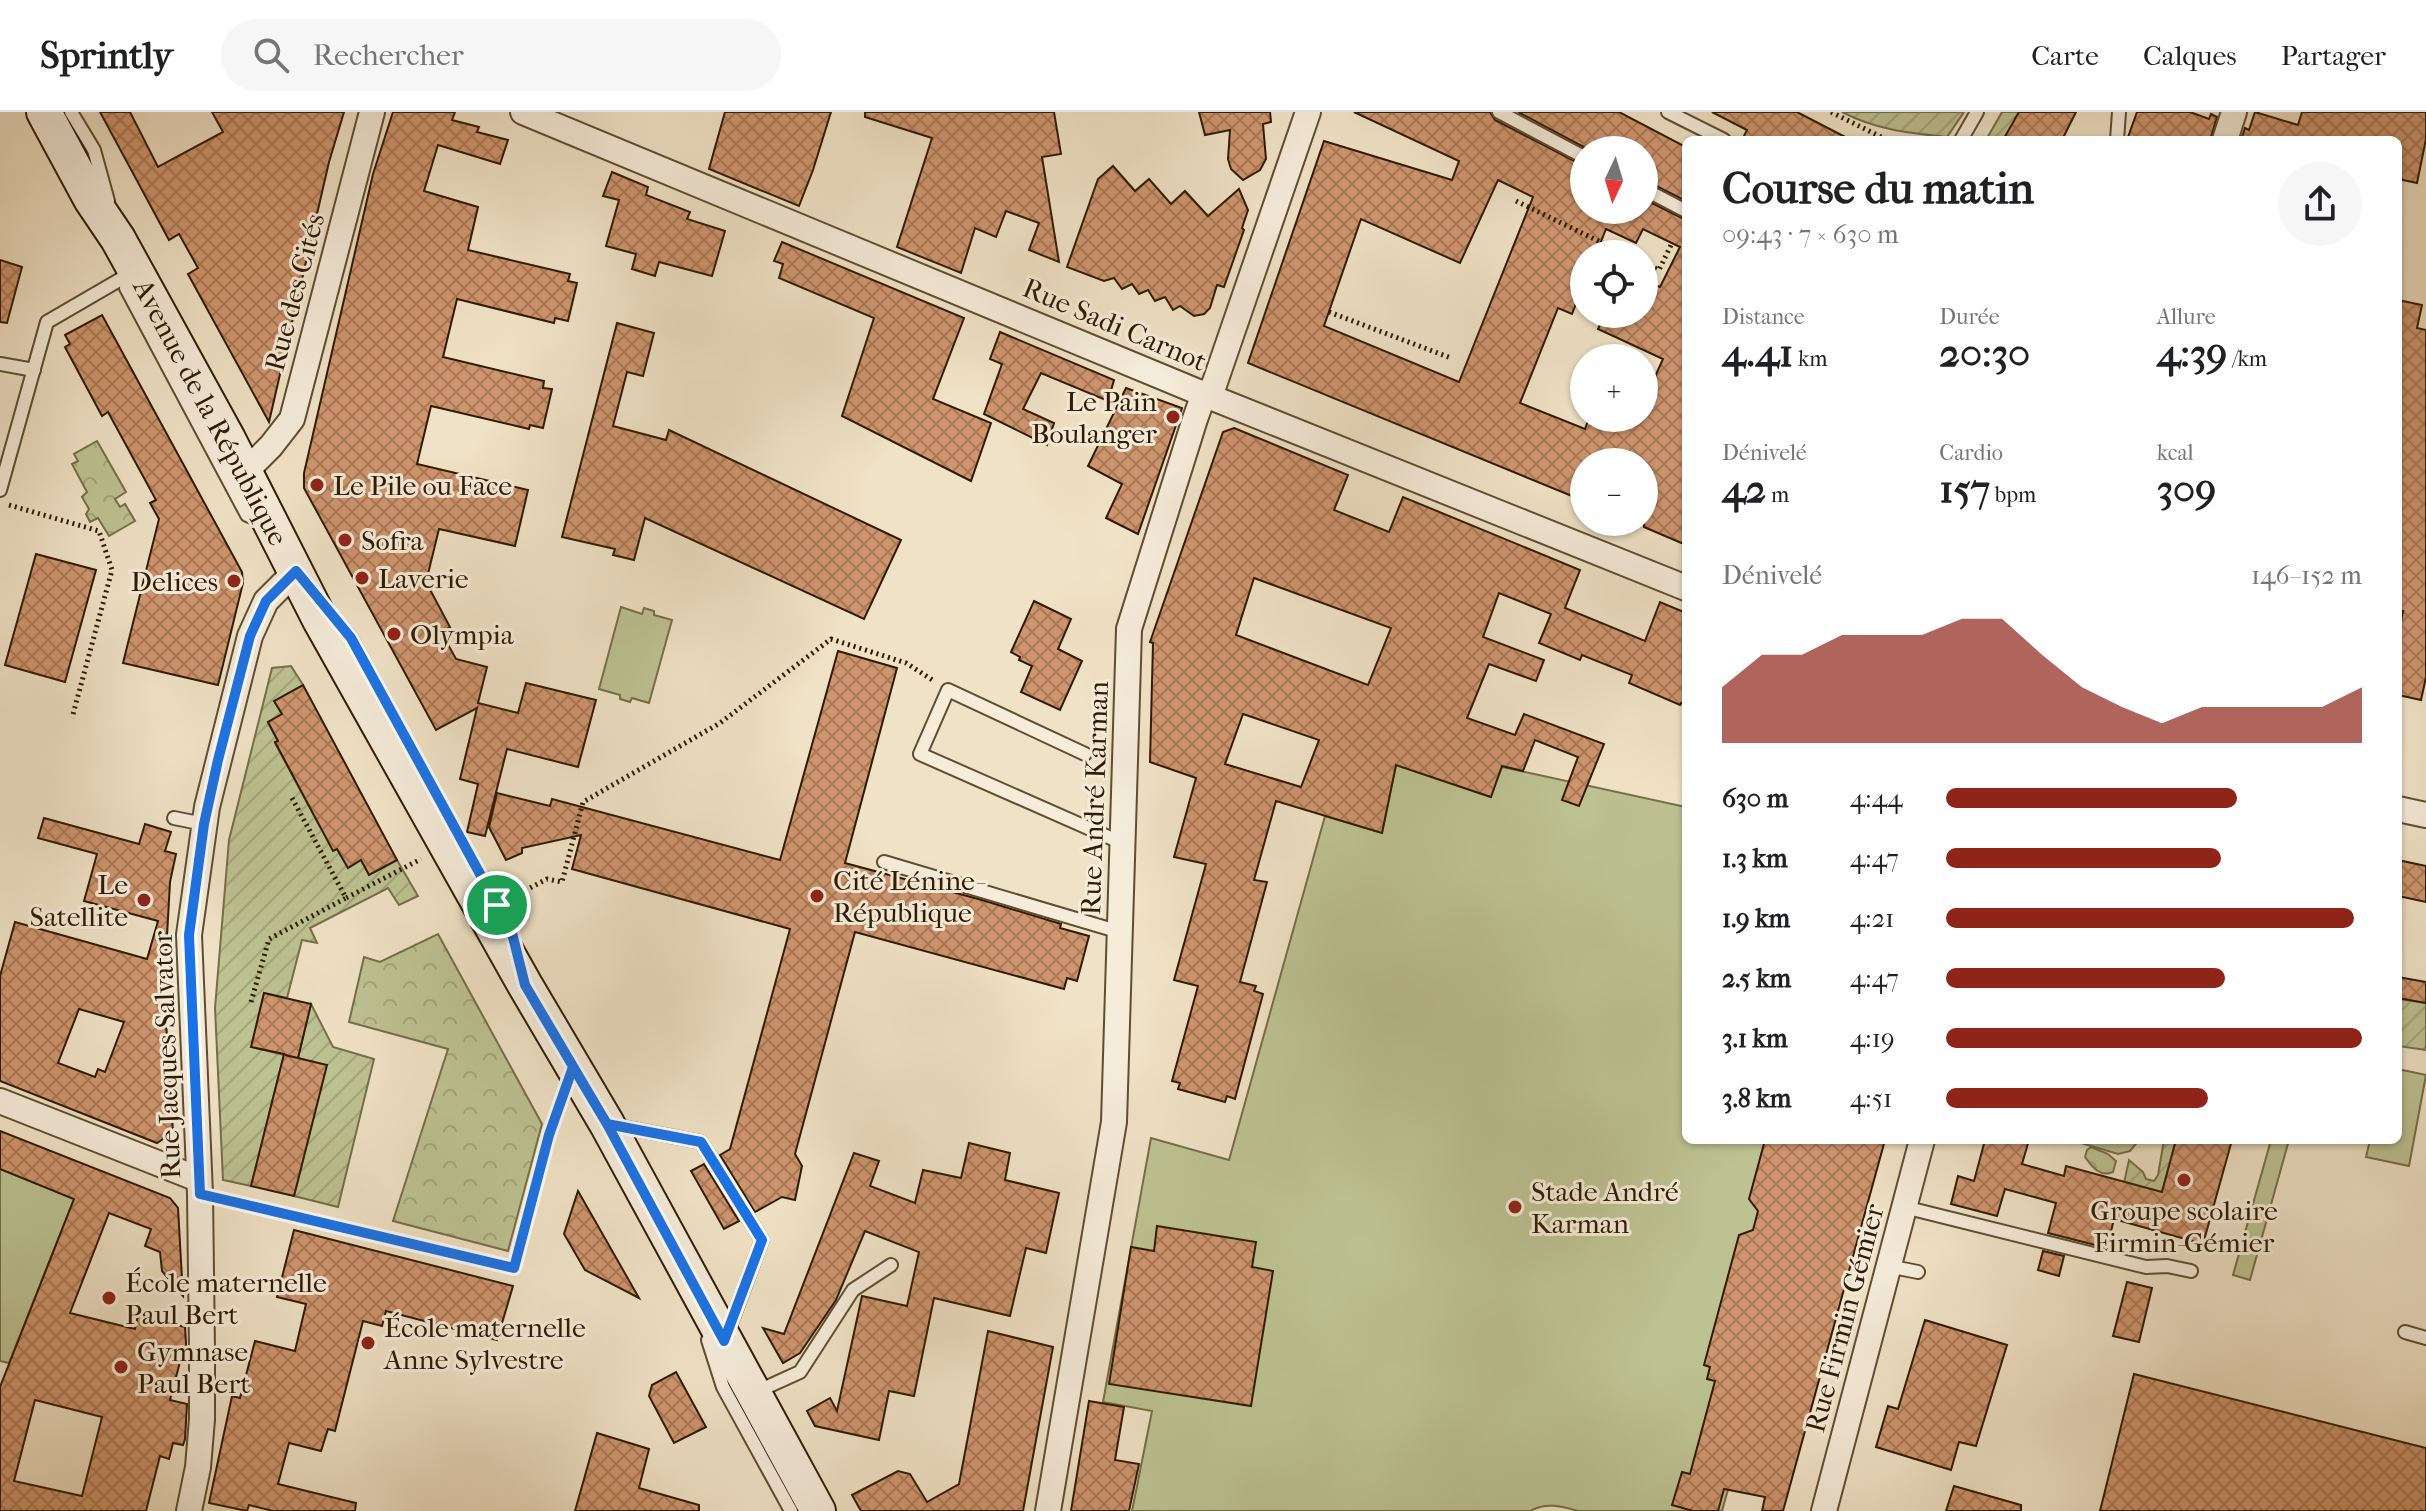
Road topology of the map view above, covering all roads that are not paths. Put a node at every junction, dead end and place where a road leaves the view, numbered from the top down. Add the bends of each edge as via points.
1 (44, 112) edge
2 (71, 112) edge
3 (372, 112) edge
4 (523, 112) edge
5 (1308, 112) edge
6 (1499, 112) edge
7 (1668, 112) edge
8 (1977, 112) edge
9 (2119, 112) edge
10 (2234, 112) edge
11 (1716, 136) edge
12 (1963, 136) edge
13 (2117, 136) edge
14 (2226, 136) edge
15 (1570, 150) edge
16 (1658, 196) edge
17 (1682, 209) edge
18 (114, 252) junction
19 (121, 279) junction
20 (0, 364) edge
21 (34, 370) junction
22 (1208, 396) junction
23 (245, 472) junction
24 (0, 490) edge
25 (273, 526) junction
26 (296, 571) junction
27 (1682, 586) edge
28 (405, 738) dead end
29 (1085, 754) dead end
30 (2402, 810) edge
31 (2426, 815) edge
32 (174, 818) dead end
33 (204, 824) junction
34 (1122, 843) junction
35 (884, 862) dead end
36 (497, 905) road end
37 (1120, 932) junction
38 (525, 985) junction
39 (0, 1101) edge
40 (607, 1124) junction
41 (1921, 1144) edge
42 (199, 1186) junction
43 (1904, 1207) junction
44 (891, 1265) dead end
45 (1888, 1266) junction
46 (2191, 1271) dead end
47 (687, 1272) junction
48 (1918, 1272) dead end
49 (2405, 1332) dead end
50 (2426, 1338) edge
51 (724, 1341) junction
52 (753, 1394) junction
53 (189, 1511) edge
54 (791, 1511) edge
55 (818, 1511) edge
56 (1048, 1511) edge
57 (1824, 1511) edge

1 - 18 main road, Avenue de la République
2 - 18 lane via 94,150
3 - 23 street, Rue des Cités via 292,419
4 - 22 street, Rue Sadi Carnot
5 - 22 street, Rue André Karman
6 - 15 lane
7 - 11 lane
8 - 12 lane
9 - 13 lane
10 - 14 street
16 - 17 lane
18 - 19 lane
18 - 23 main road, Avenue de la République
19 - 21 lane via 47,322
19 - 25 lane via 247,515
20 - 21 lane
21 - 24 lane
22 - 27 street, Rue Sadi Carnot
22 - 34 street, Rue André Karman via 1195,419 1129,629
23 - 25 main road, Avenue de la République
25 - 26 main road, Avenue de la République
26 - 28 lane via 351,638
26 - 33 street, Rue Jacques Salvator via 266,601 250,636
26 - 38 main road, Avenue de la République
29 - 34 lane via 948,690 920,754
30 - 31 street
32 - 33 lane
33 - 42 street, Rue Jacques Salvator via 189,935
34 - 37 street, Rue André Karman
35 - 37 lane
36 - 38 lane via 512,933
37 - 56 street, Rue André Karman via 1114,1122
38 - 40 main road, Avenue de la République
39 - 42 street
40 - 47 main road, Avenue de la République
40 - 51 lane via 701,1142 762,1240
41 - 43 street, Rue Firmin Gémier
42 - 53 street, Rue Jacques Salvator via 202,1419
43 - 45 street, Rue Firmin Gémier
43 - 46 lane via 2146,1267
44 - 52 lane via 853,1290 800,1372
45 - 48 lane
45 - 57 street, Rue Firmin Gémier
47 - 51 main road, Avenue de la République
47 - 54 lane via 723,1387
49 - 50 lane
51 - 52 main road, Avenue de la République
52 - 55 main road, Avenue de la République

